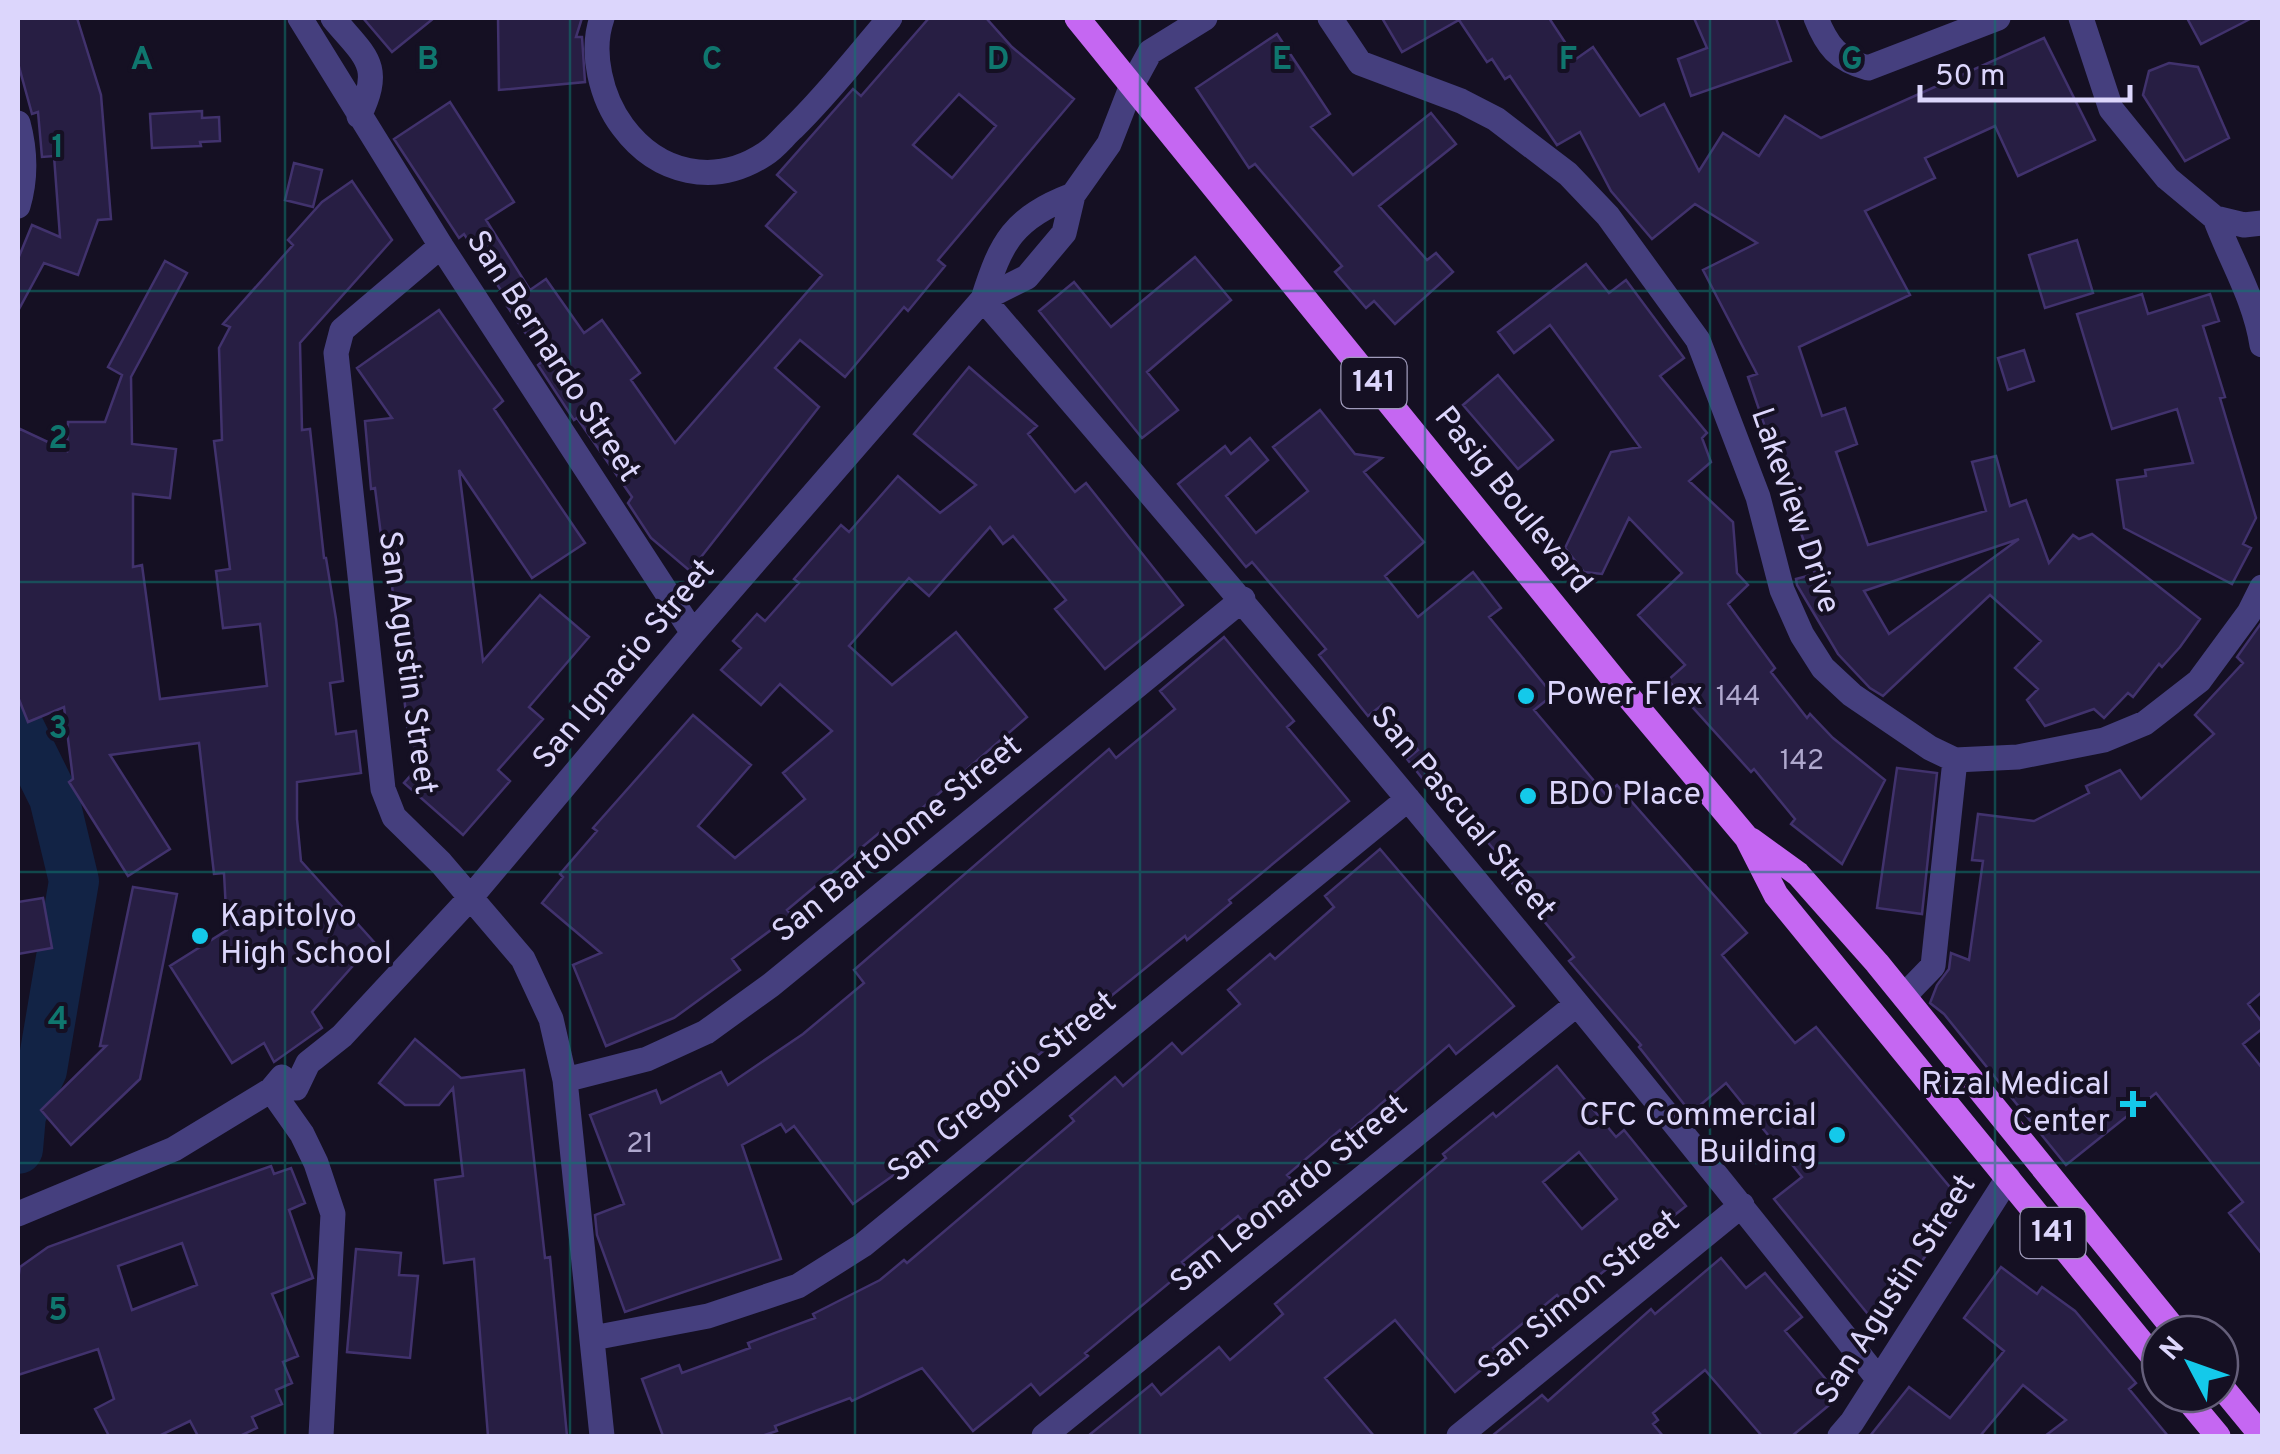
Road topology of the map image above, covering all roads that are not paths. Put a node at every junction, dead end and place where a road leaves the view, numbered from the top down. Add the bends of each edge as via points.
1 (300, 18) edge
2 (332, 18) edge
3 (602, 18) edge
4 (890, 18) edge
5 (1077, 18) edge
6 (1205, 18) edge
7 (1330, 18) edge
8 (1816, 18) edge
9 (1998, 18) edge
10 (2080, 18) edge
11 (1132, 85) junction
12 (359, 116) junction
13 (18, 123) edge
14 (1072, 195) junction
15 (18, 206) edge
16 (2215, 218) junction
17 (2262, 223) edge
18 (441, 246) junction
19 (983, 299) junction
20 (2262, 331) edge
21 (2262, 587) edge
22 (1243, 599) junction
23 (693, 633) junction
24 (1955, 760) junction
25 (1408, 799) junction
26 (1747, 838) junction
27 (471, 897) junction
28 (1904, 996) junction
29 (1577, 1004) junction
30 (565, 1080) junction
31 (273, 1088) junction
32 (2008, 1178) junction
33 (1742, 1205) junction
34 (18, 1214) edge
35 (2162, 1314) edge
36 (594, 1338) junction
37 (2140, 1340) edge
38 (1880, 1380) junction
39 (2240, 1409) edge
40 (2200, 1414) edge
41 (320, 1436) edge
42 (602, 1436) edge
43 (1044, 1436) edge
44 (1459, 1436) edge
45 (1840, 1436) edge
46 (2218, 1436) edge
47 (2262, 1436) edge

1 - 12 street, San Bernardo Street
2 - 12 street via 371,68 371,91
3 - 4 street via 597,32 604,94 622,126 670,168 720,174 766,154
5 - 11 main road, Pasig Boulevard / 141
6 - 11 street, San Ignacio Street via 1150,52
7 - 24 street, Lakeview Drive via 1360,63 1496,119 1568,174 1608,216 1698,340 1802,634 1852,696
8 - 9 street via 1830,48 1868,68
10 - 16 street via 2112,110 2167,178
11 - 14 street, San Ignacio Street via 1110,144
11 - 26 main road, Pasig Boulevard / 141
12 - 18 street, San Bernardo Street
13 - 15 street via 24,173
14 - 19 street, San Ignacio Street via 1026,219 998,251
14 - 19 street, San Ignacio Street via 1064,233 1027,277
16 - 17 street
16 - 20 street
18 - 23 street, San Bernardo Street
18 - 27 street, San Agustin Street via 342,330 336,353 383,789 394,817
19 - 22 street, San Pascual Street
19 - 23 street, San Ignacio Street
21 - 24 street via 2200,681 2145,723 2104,740 2018,757
22 - 25 street, San Pascual Street
22 - 30 street, San Bartolome Street via 719,1023 647,1058
23 - 27 street, San Ignacio Street
24 - 28 street via 1933,966
25 - 29 street, San Pascual Street
25 - 36 street, San Gregorio Street via 863,1245 798,1286 708,1316
26 - 28 main road, Pasig Boulevard / 141 via 1798,874
26 - 32 main road, Pasig Boulevard / 141 via 1776,895
27 - 30 street, San Agustin Street via 523,958 551,1019
27 - 31 street, San Ignacio Street via 342,1036 307,1064 296,1088
28 - 35 main road, Pasig Boulevard / 141
29 - 33 street, San Pascual Street
29 - 43 street, San Leonardo Street
30 - 36 street, San Agustin Street
31 - 34 street, San Ignacio Street via 174,1149
31 - 41 street via 316,1163 333,1214
32 - 37 main road, Pasig Boulevard / 141
32 - 38 street, San Agustin Street
33 - 38 street, San Pascual Street
33 - 44 street, San Simon Street
36 - 42 street, San Agustin Street
38 - 45 street, San Agustin Street
39 - 47 main road
40 - 46 main road

